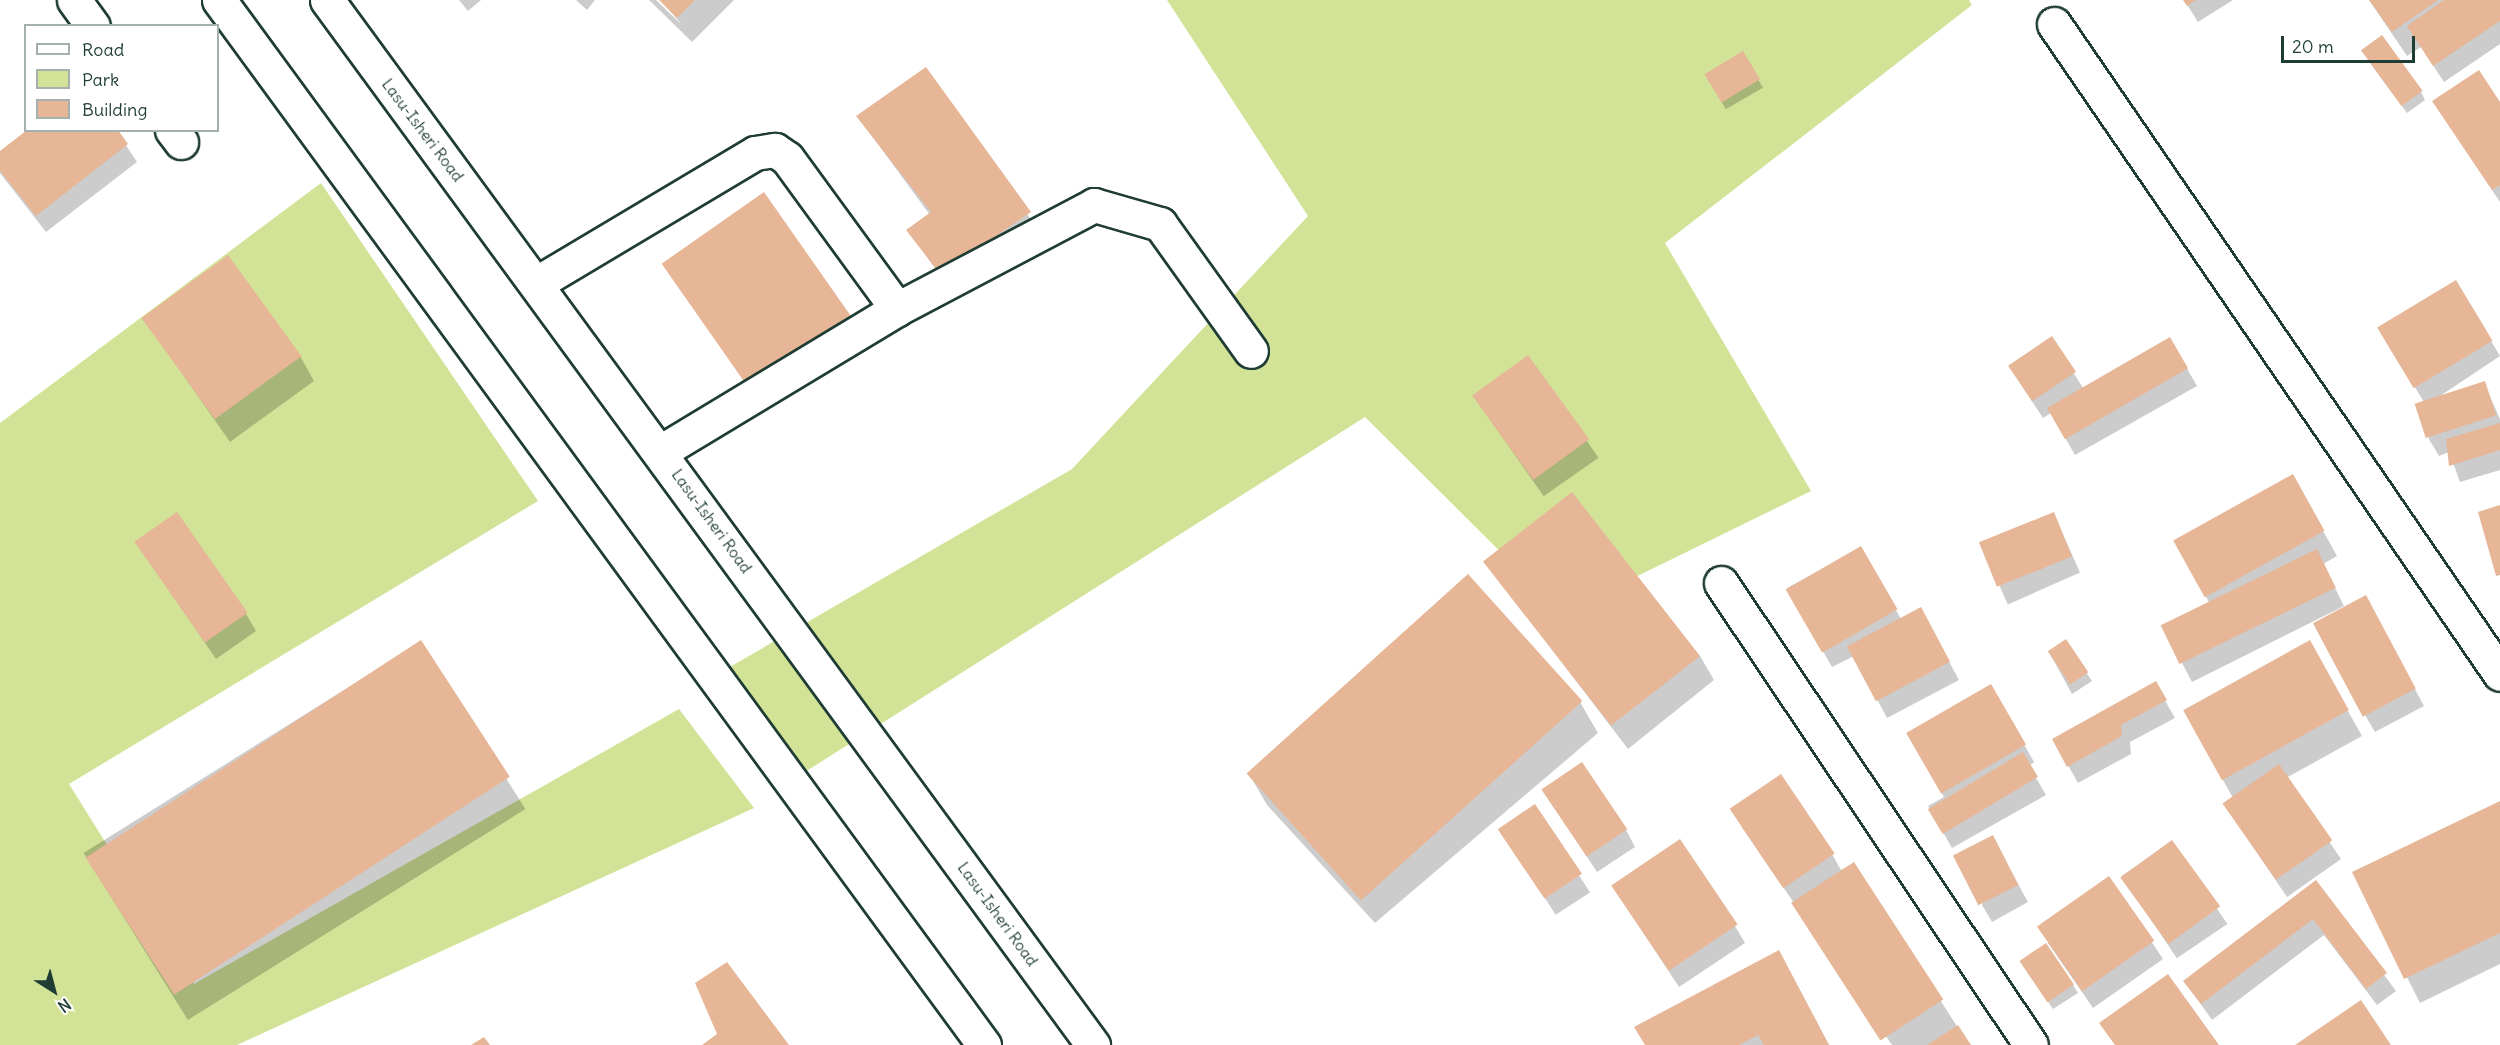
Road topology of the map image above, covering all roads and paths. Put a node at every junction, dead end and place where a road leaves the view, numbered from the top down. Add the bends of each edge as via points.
1 (74, 0) edge
2 (219, 0) edge
3 (327, 0) edge
4 (92, 24) edge
5 (2054, 24) dead end
6 (537, 283) junction
7 (897, 309) junction
8 (1251, 351) dead end
9 (662, 451) junction
10 (1721, 583) dead end
11 (2500, 674) edge
12 (984, 1045) edge
13 (1093, 1045) edge
14 (2031, 1045) edge

1 - 4 main road
2 - 12 main road
3 - 6 main road, Lasu-Isheri Road
5 - 11 main road
6 - 7 main road via 755,153 775,150 787,158
6 - 9 main road, Lasu-Isheri Road
7 - 8 main road via 1094,205 1160,224
7 - 9 main road
9 - 13 main road, Lasu-Isheri Road
10 - 14 main road

